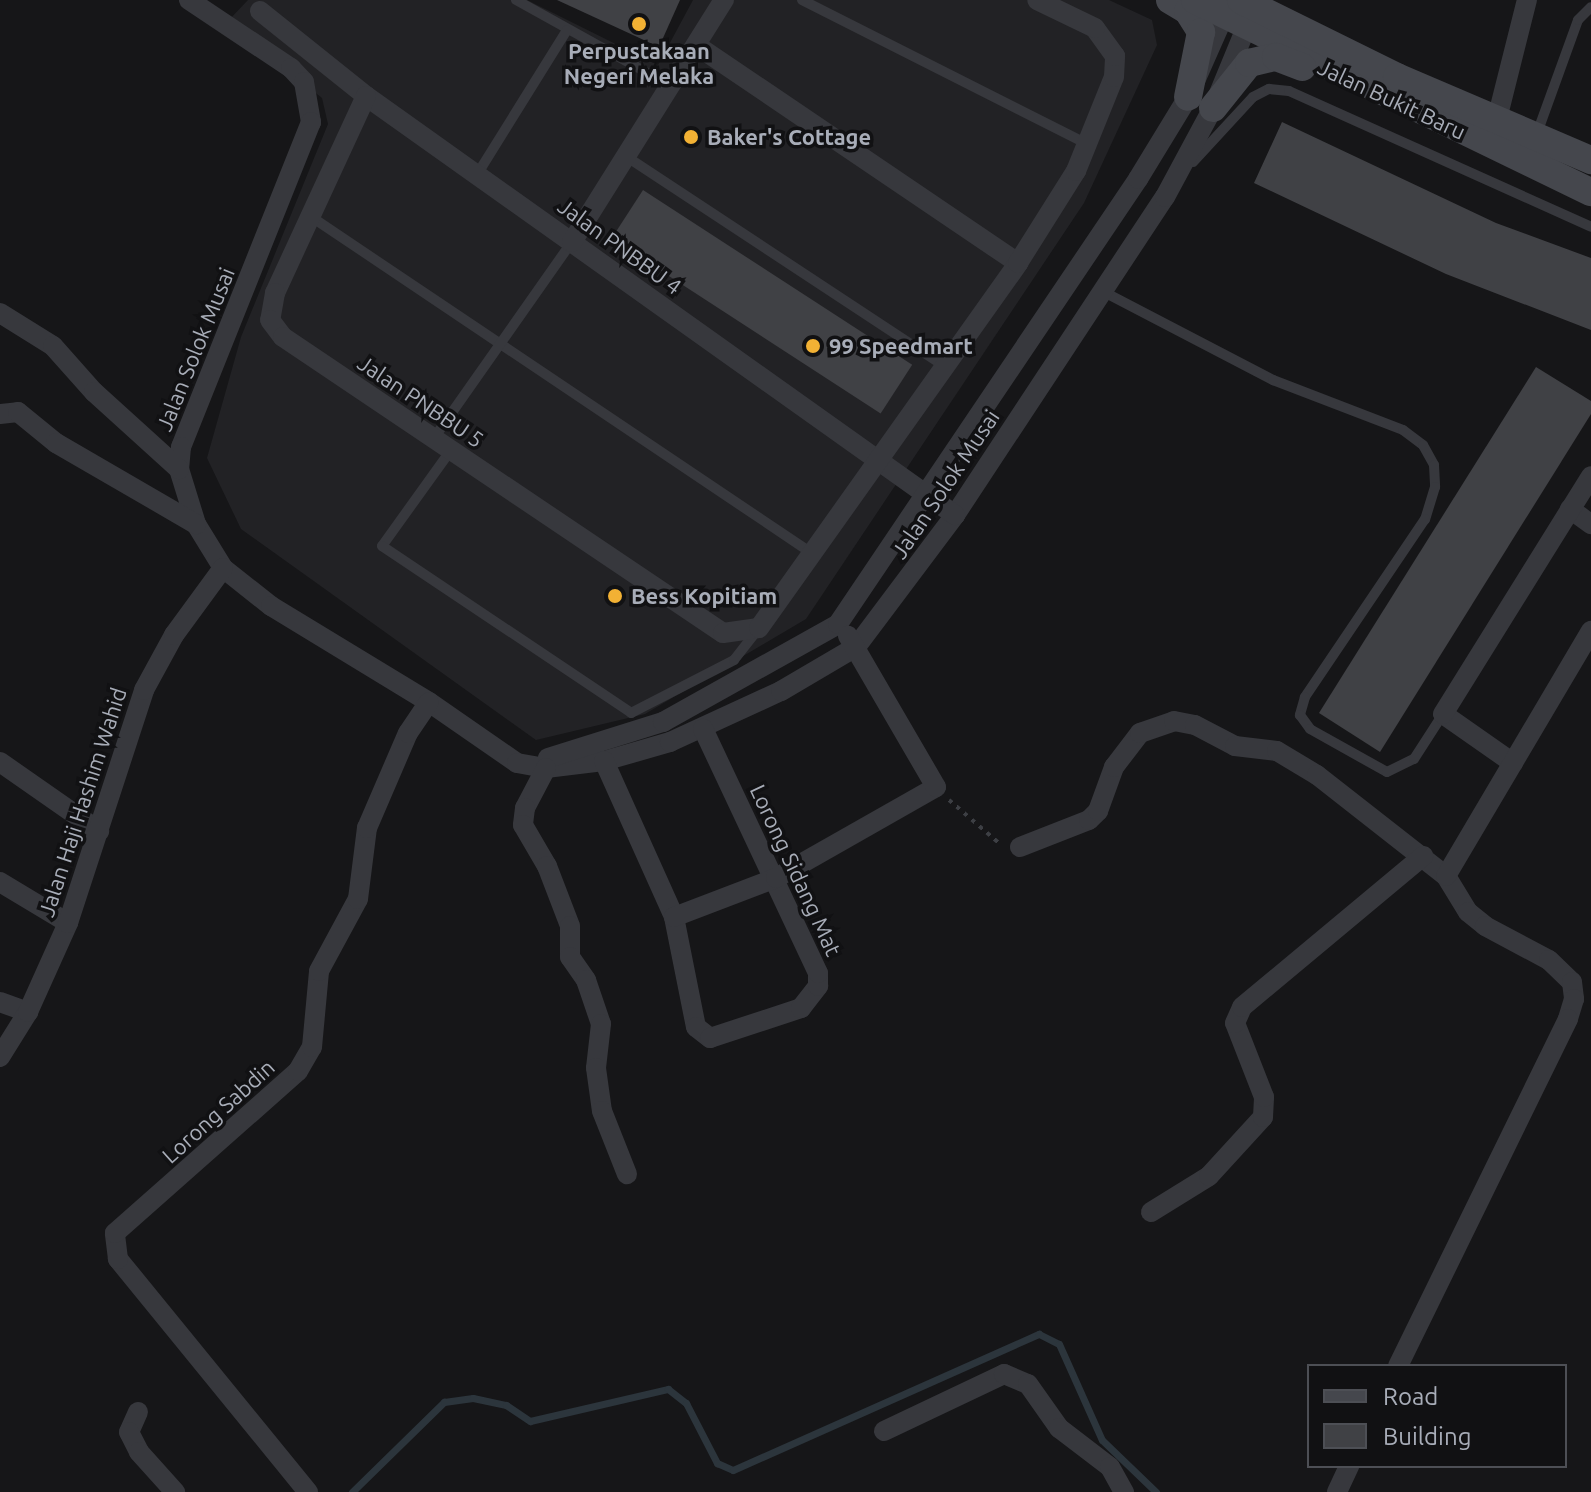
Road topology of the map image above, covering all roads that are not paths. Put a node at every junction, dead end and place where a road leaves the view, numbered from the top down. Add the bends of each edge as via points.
1 (189, 0) edge
2 (516, 0) edge
3 (724, 0) edge
4 (802, 0) edge
5 (1037, 0) edge
6 (1170, 0) edge
7 (1195, 0) edge
8 (1527, 0) edge
9 (262, 6) edge
10 (1591, 7) edge
11 (1239, 9) edge
12 (567, 30) junction
13 (696, 45) junction
14 (671, 86) junction
15 (366, 96) junction
16 (1200, 102) junction
17 (1497, 119) junction
18 (1087, 144) junction
19 (1526, 148) junction
20 (624, 155) junction
21 (1591, 160) edge
22 (478, 173) junction
23 (1591, 192) edge
24 (1165, 197) junction
25 (308, 215) junction
26 (1591, 227) edge
27 (572, 242) junction
28 (1018, 263) junction
29 (1104, 292) junction
30 (0, 313) edge
31 (500, 343) junction
32 (945, 367) junction
33 (0, 414) edge
34 (442, 444) junction
35 (879, 463) junction
36 (179, 469) junction
37 (1591, 476) edge
38 (928, 496) junction
39 (1570, 509) junction
40 (955, 515) junction
41 (196, 524) junction
42 (1591, 524) edge
43 (813, 554) junction
44 (223, 568) junction
45 (838, 624) junction
46 (759, 628) junction
47 (1591, 631) edge
48 (856, 647) junction
49 (429, 702) junction
50 (1443, 714) junction
51 (703, 729) junction
52 (604, 761) junction
53 (0, 762) edge
54 (517, 763) junction
55 (1513, 763) junction
56 (546, 768) junction
57 (99, 831) junction
58 (1020, 847) road end
59 (1423, 856) junction
60 (1446, 876) junction
61 (776, 878) junction
62 (0, 882) edge
63 (674, 917) junction
64 (68, 923) junction
65 (0, 1002) edge
66 (28, 1012) junction
67 (0, 1057) edge
68 (627, 1174) dead end
69 (1151, 1212) dead end
70 (1399, 1364) edge
71 (138, 1412) dead end
72 (884, 1431) dead end
73 (1348, 1468) edge
74 (175, 1492) edge
75 (308, 1492) edge
76 (1124, 1492) edge
77 (1337, 1492) edge

1 - 36 street, Jalan Solok Musai via 291,68 304,82 311,122 196,403
2 - 12 lane
3 - 13 street
4 - 18 lane
5 - 18 street via 1095,28 1115,56 1114,77
6 - 16 main road via 1188,11 1201,32
7 - 11 main road, Jalan Bukit Baru
8 - 17 street
9 - 15 street, Jalan PNBBU 4
10 - 19 lane via 1578,20
11 - 16 street, Jalan Solok Musai
11 - 17 main road, Jalan Bukit Baru
11 - 19 main road, Jalan Bukit Baru
12 - 14 lane
12 - 22 lane
13 - 14 street
13 - 28 street
14 - 20 street
15 - 22 street, Jalan PNBBU 4
15 - 25 street, Jalan PNBBU 5
16 - 19 main road via 1249,63 1276,57 1412,120
16 - 24 street, Jalan Solok Musai
16 - 38 street, Jalan Solok Musai via 1111,223
17 - 19 main road, Jalan Bukit Baru
18 - 28 street via 1076,171
19 - 21 main road, Jalan Bukit Baru
19 - 23 main road, Jalan Bukit Baru
20 - 27 street
20 - 32 lane
22 - 27 street, Jalan PNBBU 4
24 - 26 lane via 1235,113 1269,89 1289,91
24 - 29 street, Jalan Solok Musai
25 - 31 lane
25 - 34 street, Jalan PNBBU 5 via 275,293 270,320 283,337
27 - 31 lane
27 - 35 street, Jalan PNBBU 4
28 - 32 street
29 - 40 street, Jalan Solok Musai
29 - 50 lane via 1273,380 1403,430 1423,445 1434,465 1435,487 1425,519 1305,697 1300,715 1310,729 1387,772 1414,759
30 - 36 street via 53,346 94,392
31 - 34 lane
31 - 43 lane
32 - 35 street
33 - 41 street via 18,412 56,443
34 - 46 street, Jalan PNBBU 5 via 723,633
34 - 46 lane via 382,546 631,713 734,660
35 - 38 street, Jalan PNBBU 4
35 - 43 street
36 - 41 street, Jalan Solok Musai
37 - 39 street
38 - 40 street, Jalan PNBBU 4
38 - 45 street, Jalan Solok Musai
39 - 42 street
39 - 50 street
40 - 48 street, Jalan Solok Musai
41 - 44 street, Jalan Solok Musai
43 - 46 street
44 - 49 street, Jalan Solok Musai via 271,606
44 - 57 street, Jalan Haji Hashim Wahid via 174,635 144,690
45 - 48 street
45 - 54 street, Jalan Solok Musai via 663,722
47 - 55 street
48 - 51 street, Jalan Solok Musai
48 - 61 street via 936,787
49 - 54 street, Jalan Solok Musai
49 - 75 street, Lorong Sabdin via 408,733 367,828 358,899 319,971 312,1047 298,1071 115,1233 118,1259
50 - 55 street
51 - 52 street, Jalan Solok Musai
51 - 61 street, Lorong Sidang Mat
52 - 56 street, Jalan Solok Musai
52 - 63 street
53 - 57 street
54 - 56 street, Jalan Solok Musai
55 - 60 street
56 - 68 street via 525,808 523,825 547,866 570,926 570,957 586,980 601,1024 596,1068 602,1111
57 - 64 street, Jalan Haji Hashim Wahid
58 - 59 street via 1089,820 1105,799 1124,748 1140,733 1174,721 1195,725 1235,746 1292,758
59 - 60 street
59 - 69 street via 1242,1007 1235,1023 1264,1097 1263,1117 1209,1176
60 - 70 street via 1468,912 1485,926 1563,970 1572,982 1574,999
61 - 63 street
61 - 63 street, Lorong Sidang Mat via 818,973 812,997 801,1008 710,1038 694,1021
62 - 64 street
64 - 66 street, Jalan Haji Hashim Wahid
65 - 66 street
66 - 67 street, Jalan Haji Hashim Wahid
71 - 74 street via 129,1432 139,1452
72 - 76 street via 1004,1374 1028,1384 1059,1428 1110,1467
73 - 77 street

